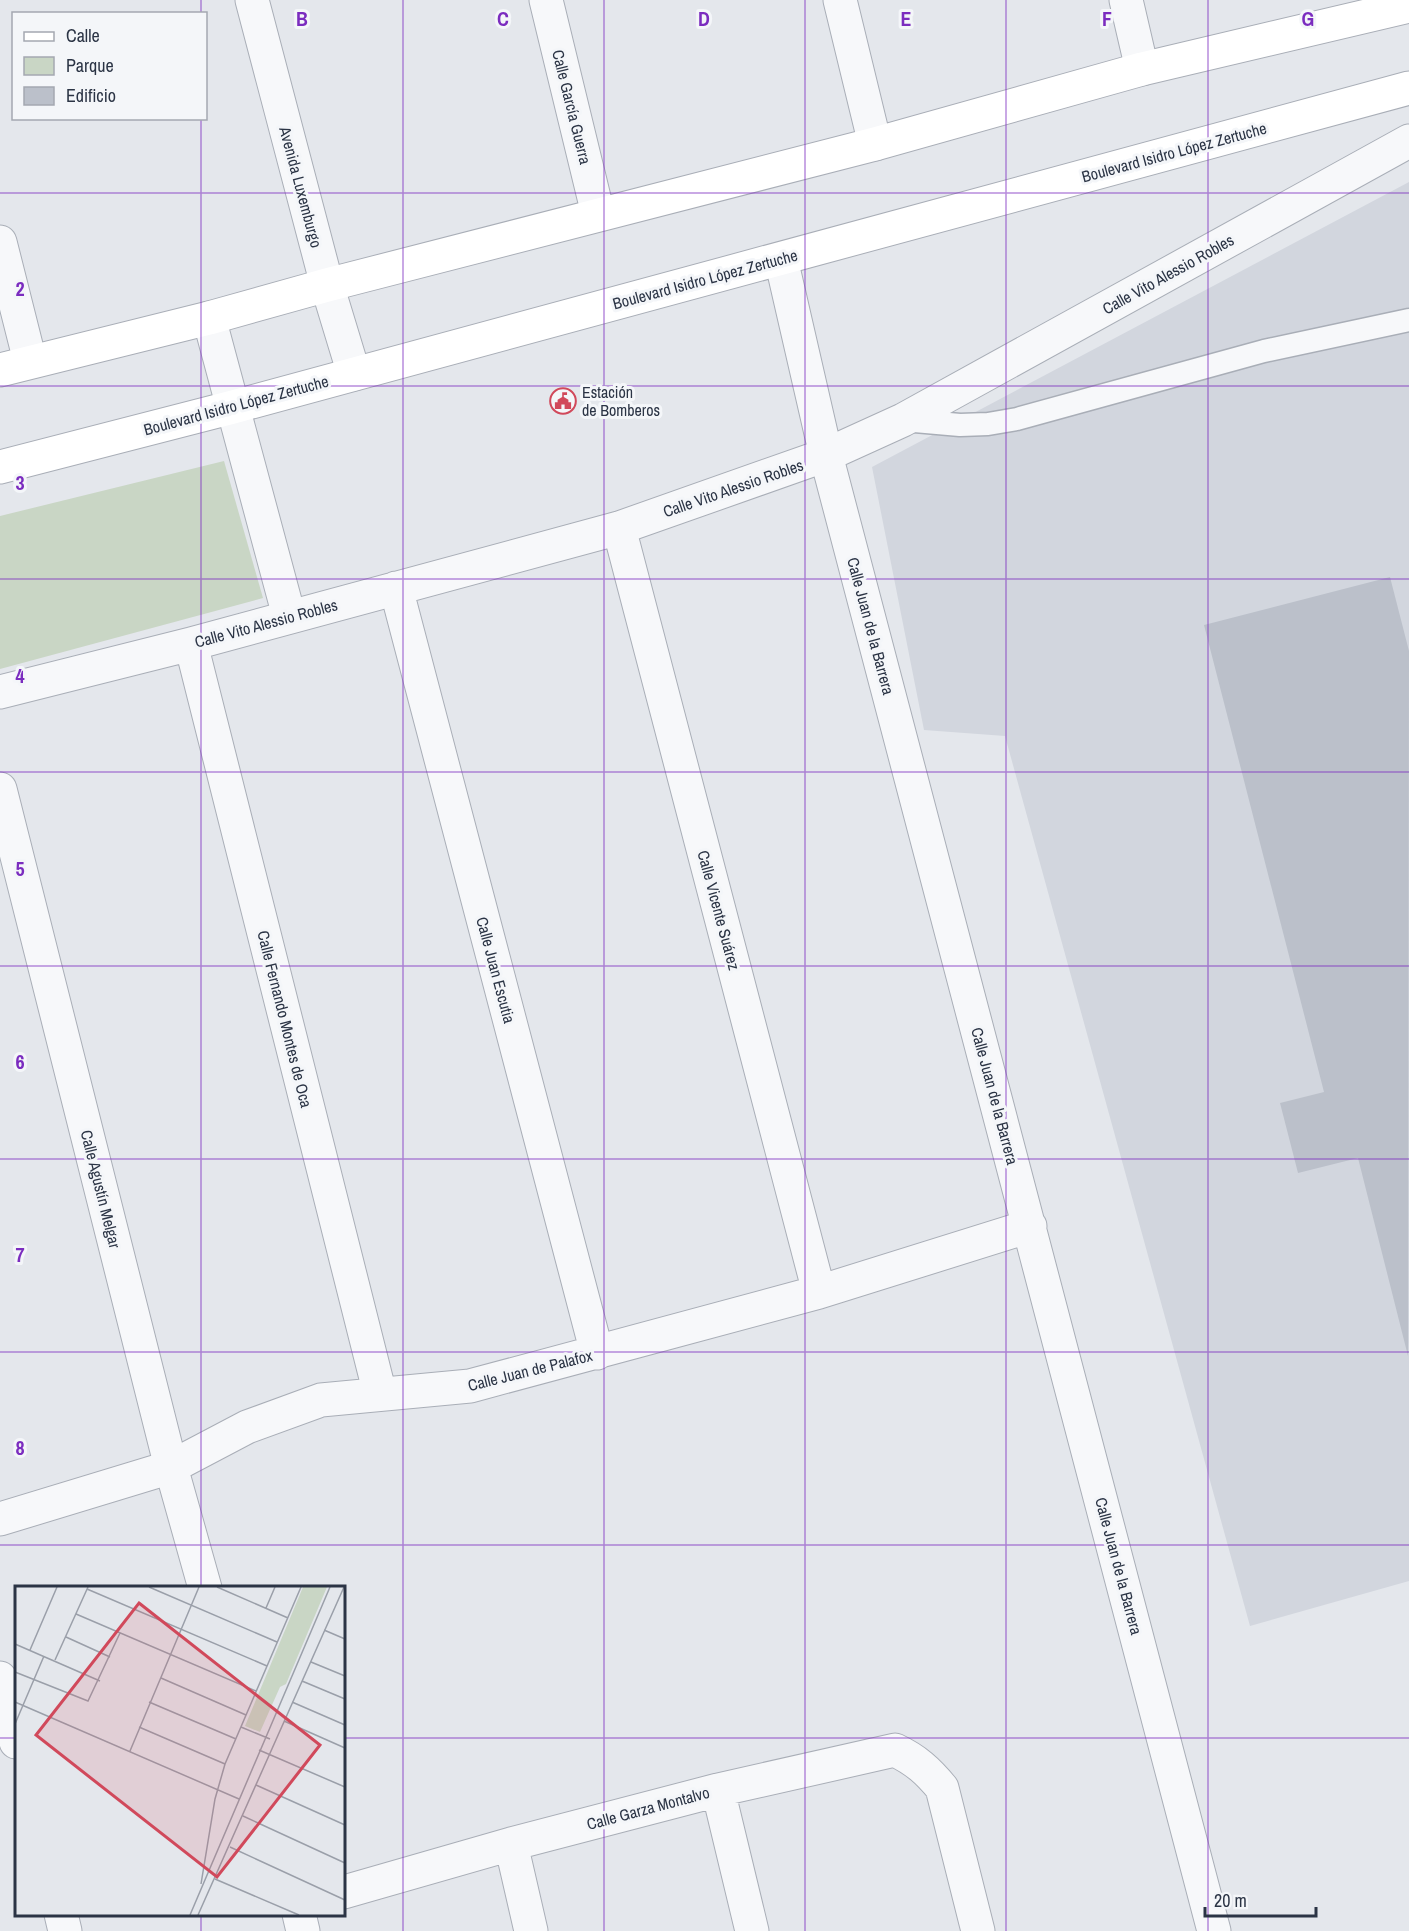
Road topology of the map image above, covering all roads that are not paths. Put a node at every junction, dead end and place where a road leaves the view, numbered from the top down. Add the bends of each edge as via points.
1 (252, 0) edge
2 (546, 0) edge
3 (840, 0) edge
4 (1126, 0) edge
5 (1409, 6) edge
6 (1142, 69) junction
7 (1409, 88) edge
8 (1409, 141) edge
9 (875, 144) junction
10 (598, 214) junction
11 (0, 242) edge
12 (781, 259) junction
13 (327, 285) junction
14 (209, 318) junction
15 (1409, 320) edge
16 (15, 366) edge
17 (354, 374) junction
18 (233, 406) junction
19 (903, 420) junction
20 (826, 455) junction
21 (0, 467) edge
22 (619, 528) junction
23 (396, 588) junction
24 (289, 616) junction
25 (191, 644) junction
26 (0, 692) edge
27 (0, 789) edge
28 (1030, 1226) junction
29 (819, 1292) junction
30 (597, 1353) junction
31 (380, 1394) junction
32 (171, 1467) junction
33 (0, 1519) edge
34 (205, 1586) edge
35 (0, 1677) edge
36 (15, 1738) edge
37 (718, 1790) junction
38 (511, 1844) junction
39 (345, 1892) edge
40 (61, 1916) edge
41 (299, 1916) edge
42 (65, 1931) edge
43 (303, 1931) edge
44 (531, 1931) edge
45 (752, 1931) edge
46 (978, 1931) edge
47 (1214, 1931) edge

1 - 13 street, Avenida Luxemburgo
2 - 10 street, Calle García Guerra
3 - 9 street
4 - 6 street
5 - 6 main road
6 - 9 main road
7 - 12 main road, Boulevard Isidro López Zertuche
8 - 19 street, Calle Vito Alessio Robles
9 - 10 main road
10 - 13 main road
11 - 16 street
12 - 17 main road, Boulevard Isidro López Zertuche
12 - 20 street, Calle Juan de la Barrera
13 - 14 main road
13 - 17 street, Avenida Luxemburgo
14 - 16 main road
14 - 18 street
15 - 19 lane via 1264,351 1017,419 960,425
17 - 18 main road, Boulevard Isidro López Zertuche
18 - 21 main road, Boulevard Isidro López Zertuche
18 - 24 street
19 - 20 street, Calle Vito Alessio Robles
20 - 22 street, Calle Vito Alessio Robles
20 - 28 street, Calle Juan de la Barrera
22 - 23 street, Calle Vito Alessio Robles
22 - 29 street, Calle Vicente Suárez
23 - 24 street, Calle Vito Alessio Robles
23 - 30 street, Calle Juan Escutia
24 - 25 street, Calle Vito Alessio Robles
25 - 26 street, Calle Vito Alessio Robles
25 - 31 street, Calle Fernando Montes de Oca
27 - 32 street, Calle Agustín Melgar
28 - 29 street, Calle Juan de Palafox
28 - 47 street, Calle Juan de la Barrera
29 - 30 street, Calle Juan de Palafox
30 - 31 street, Calle Juan de Palafox via 470,1386
31 - 32 street, Calle Juan de Palafox via 321,1400 247,1427
32 - 33 street, Calle Juan de Palafox
32 - 34 street, Calle Agustín Melgar
35 - 36 street
37 - 38 street, Calle Garza Montalvo
37 - 45 street
37 - 46 street, Calle Garza Montalvo via 895,1750 912,1758 942,1788
38 - 39 street, Calle Garza Montalvo
38 - 44 street
40 - 42 street
41 - 43 street

